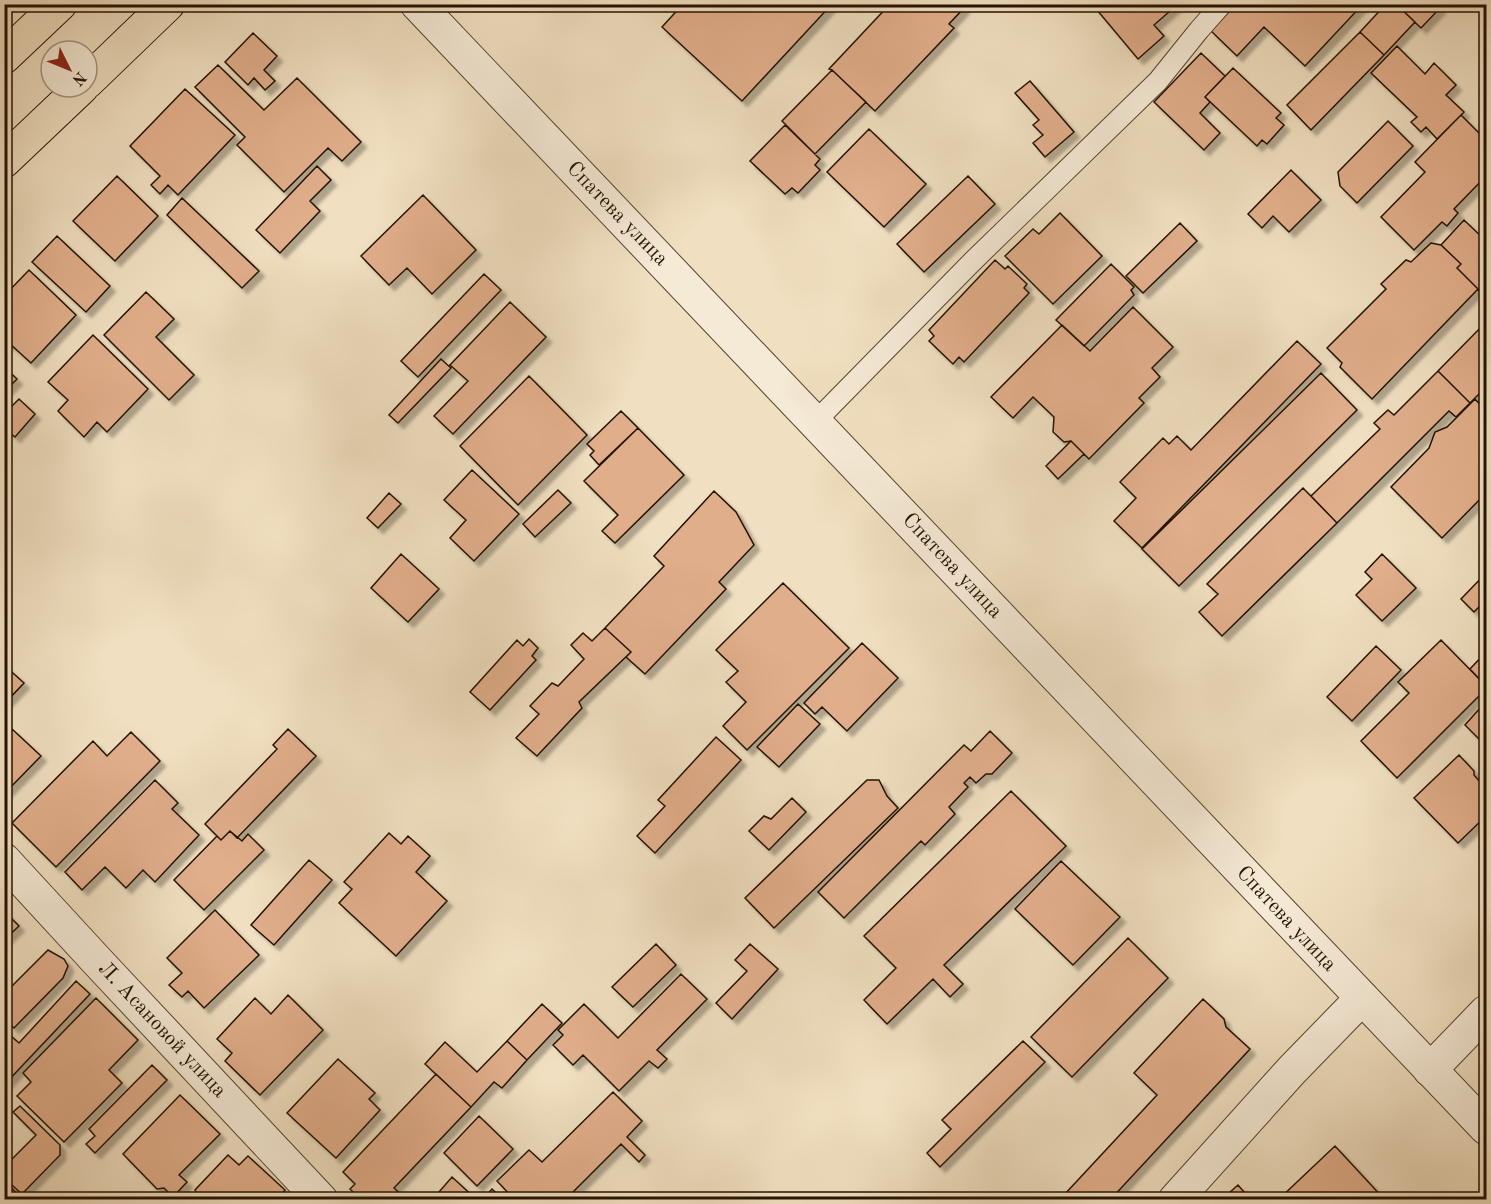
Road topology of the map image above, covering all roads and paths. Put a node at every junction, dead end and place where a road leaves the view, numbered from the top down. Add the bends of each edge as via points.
1 (60, 4) edge
2 (168, 4) edge
3 (417, 4) edge
4 (1222, 4) edge
5 (4, 57) edge
6 (99, 70) edge
7 (69, 99) edge
8 (4, 161) edge
9 (815, 422) junction
10 (4, 860) edge
11 (1362, 998) junction
12 (1486, 1012) edge
13 (1430, 1070) junction
14 (1486, 1128) edge
15 (321, 1200) edge
16 (1175, 1200) edge

1 - 5 highway
2 - 6 highway
3 - 9 street, Спатева улица
4 - 9 lane via 1158,81
7 - 8 highway
9 - 11 street, Спатева улица
10 - 15 street, Л. Асановой улица
11 - 13 street, Спатева улица
11 - 16 street
12 - 13 street
13 - 14 street, Спатева улица

